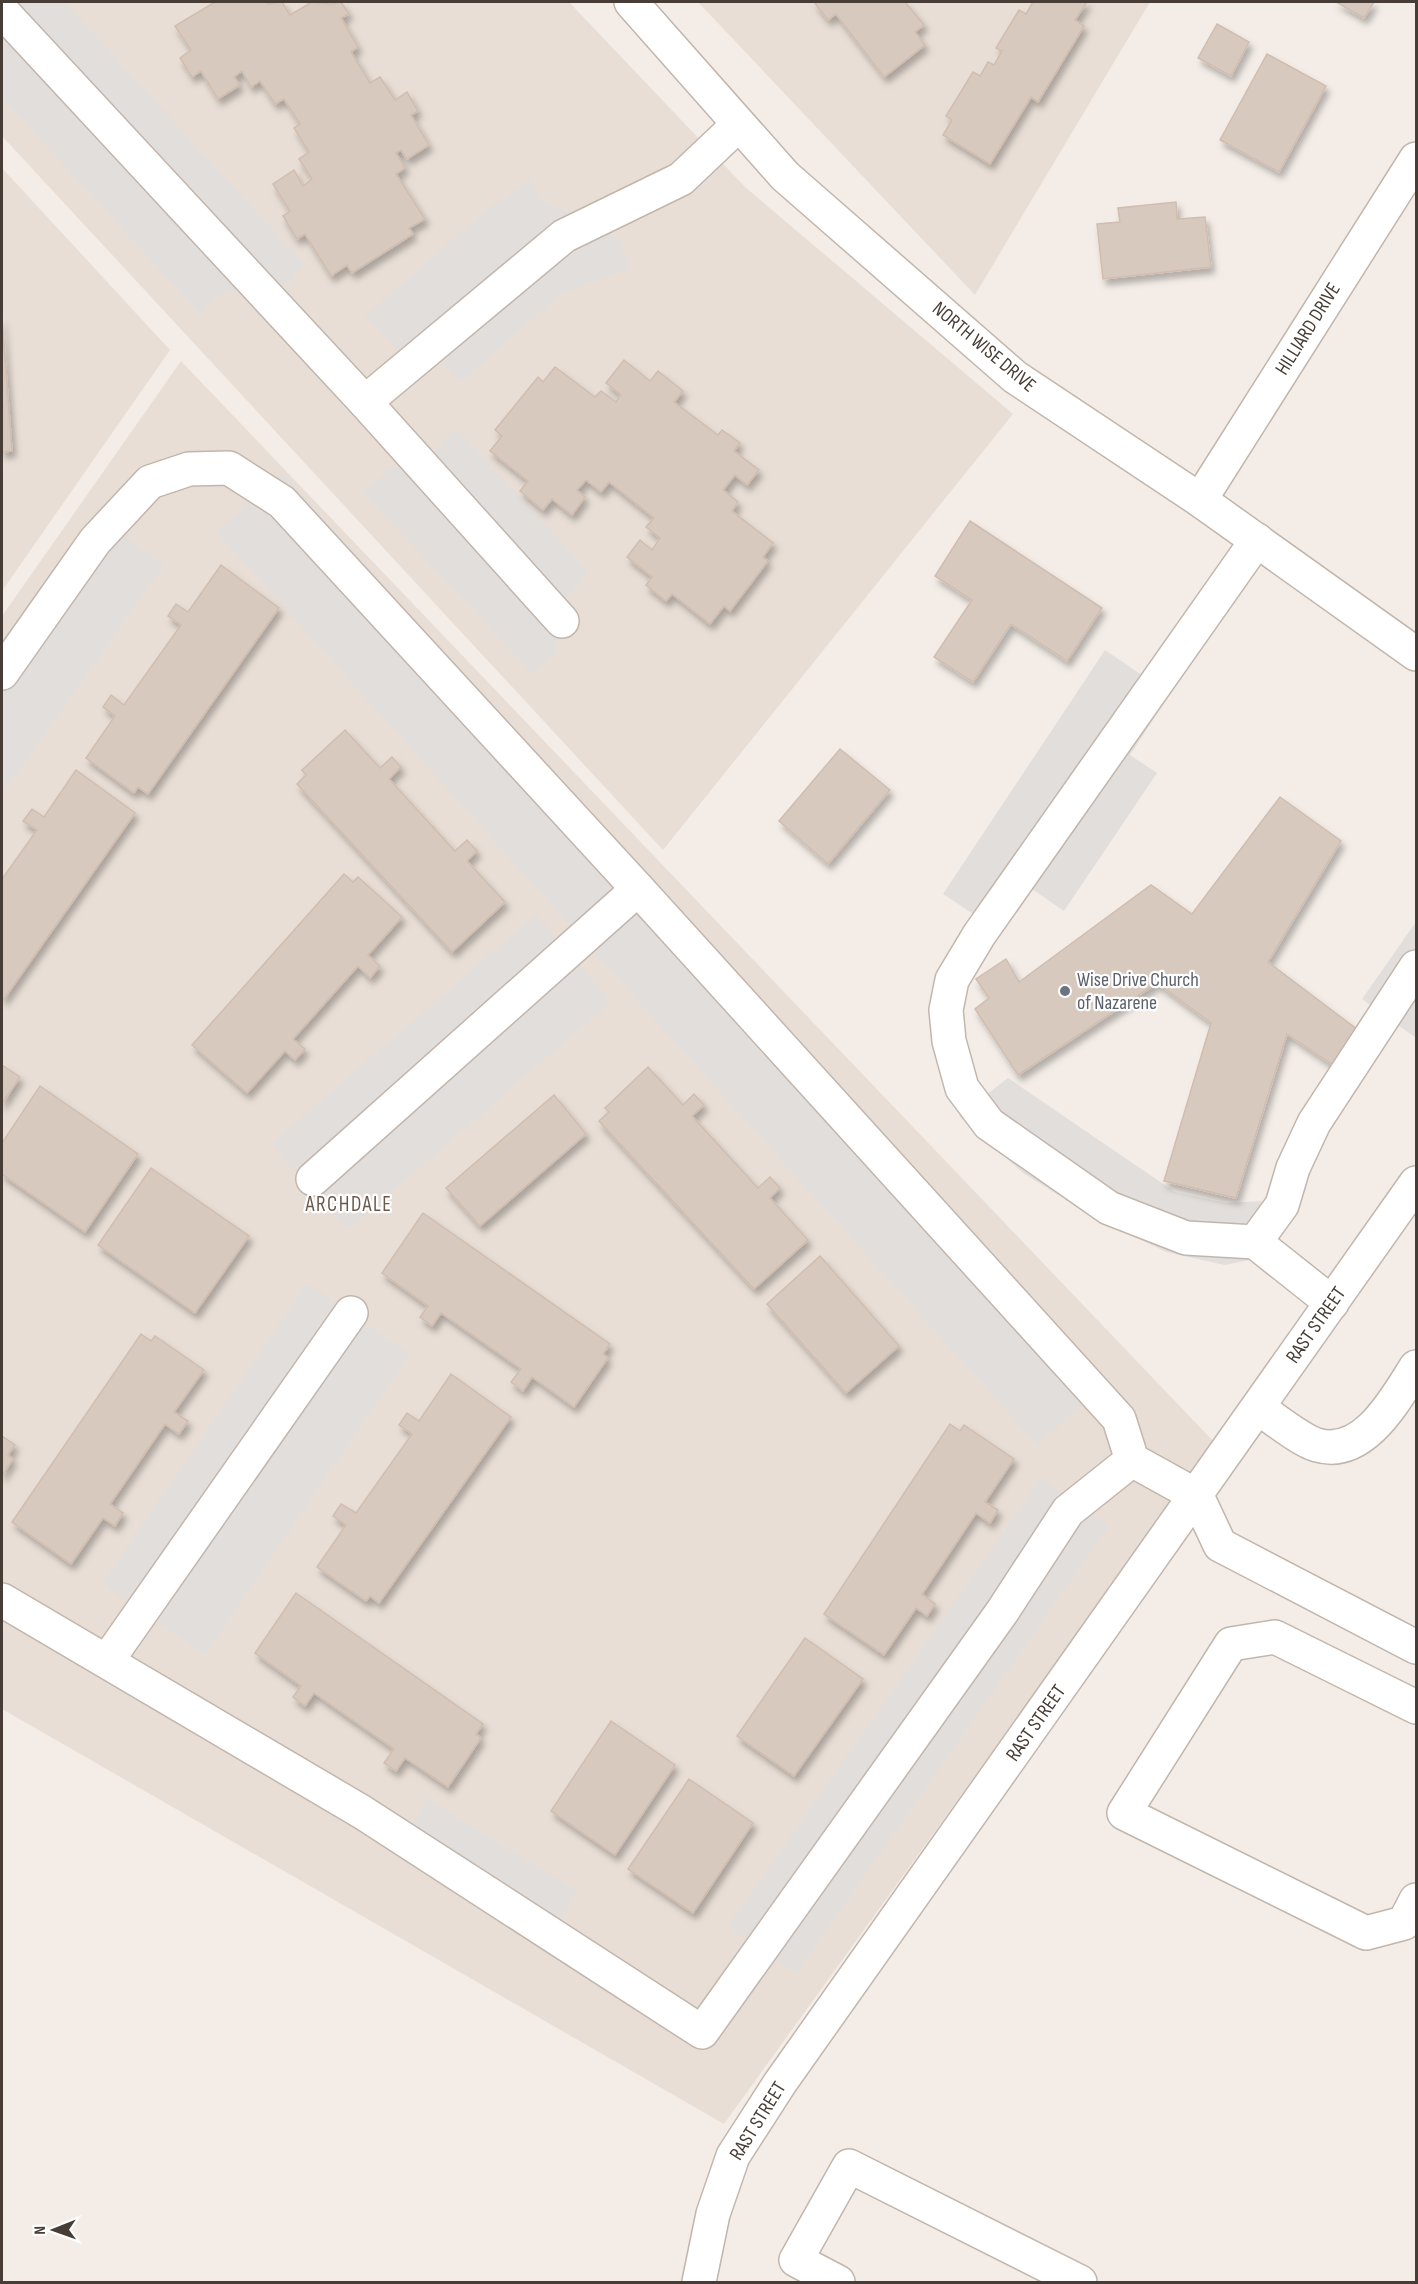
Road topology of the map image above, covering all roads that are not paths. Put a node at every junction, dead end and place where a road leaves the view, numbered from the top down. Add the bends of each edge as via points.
1 (631, 2) edge
2 (2, 11) edge
3 (738, 124) junction
4 (1416, 159) edge
5 (364, 402) junction
6 (1200, 500) junction
7 (1257, 540) junction
8 (562, 621) dead end
9 (1416, 654) edge
10 (2, 674) edge
11 (638, 889) junction
12 (1416, 967) edge
13 (313, 1179) dead end
14 (1416, 1183) edge
15 (1255, 1242) junction
16 (1332, 1303) junction
17 (351, 1313) dead end
18 (1416, 1367) edge
19 (1258, 1408) junction
20 (1132, 1460) junction
21 (1197, 1496) junction
22 (2, 1600) edge
23 (1416, 1647) edge
24 (107, 1661) junction
25 (1416, 1707) edge
26 (1416, 1900) edge
27 (699, 2283) edge
28 (838, 2283) edge
29 (1080, 2283) edge

1 - 3 street, NORTH WISE DRIVE
2 - 5 street
3 - 5 street via 681,179 564,236
3 - 6 street, NORTH WISE DRIVE via 785,176 1015,377
4 - 6 street, HILLIARD DRIVE
5 - 8 street
6 - 7 street, NORTH WISE DRIVE
7 - 9 street, NORTH WISE DRIVE
7 - 15 street via 979,935 952,980 946,1011 949,1041 962,1088 989,1124 1109,1208 1186,1238
10 - 11 street via 95,541 150,482 189,469 229,468 282,502
11 - 13 street
11 - 20 street via 1119,1419
12 - 15 street via 1314,1123 1293,1168 1282,1205
14 - 16 street, RAST STREET
15 - 16 street
16 - 19 street, RAST STREET
17 - 24 street
18 - 19 street via 1371,1428 1346,1444 1316,1445
19 - 21 street, RAST STREET
20 - 21 street
20 - 24 street via 1068,1511 1002,1612 702,2032 362,1812
21 - 23 street via 1220,1545
21 - 27 street, RAST STREET via 787,2073 739,2147 712,2214
22 - 24 street
25 - 26 street via 1275,1637 1231,1644 1124,1813 1366,1933 1404,1923
28 - 29 street via 796,2260 849,2166

